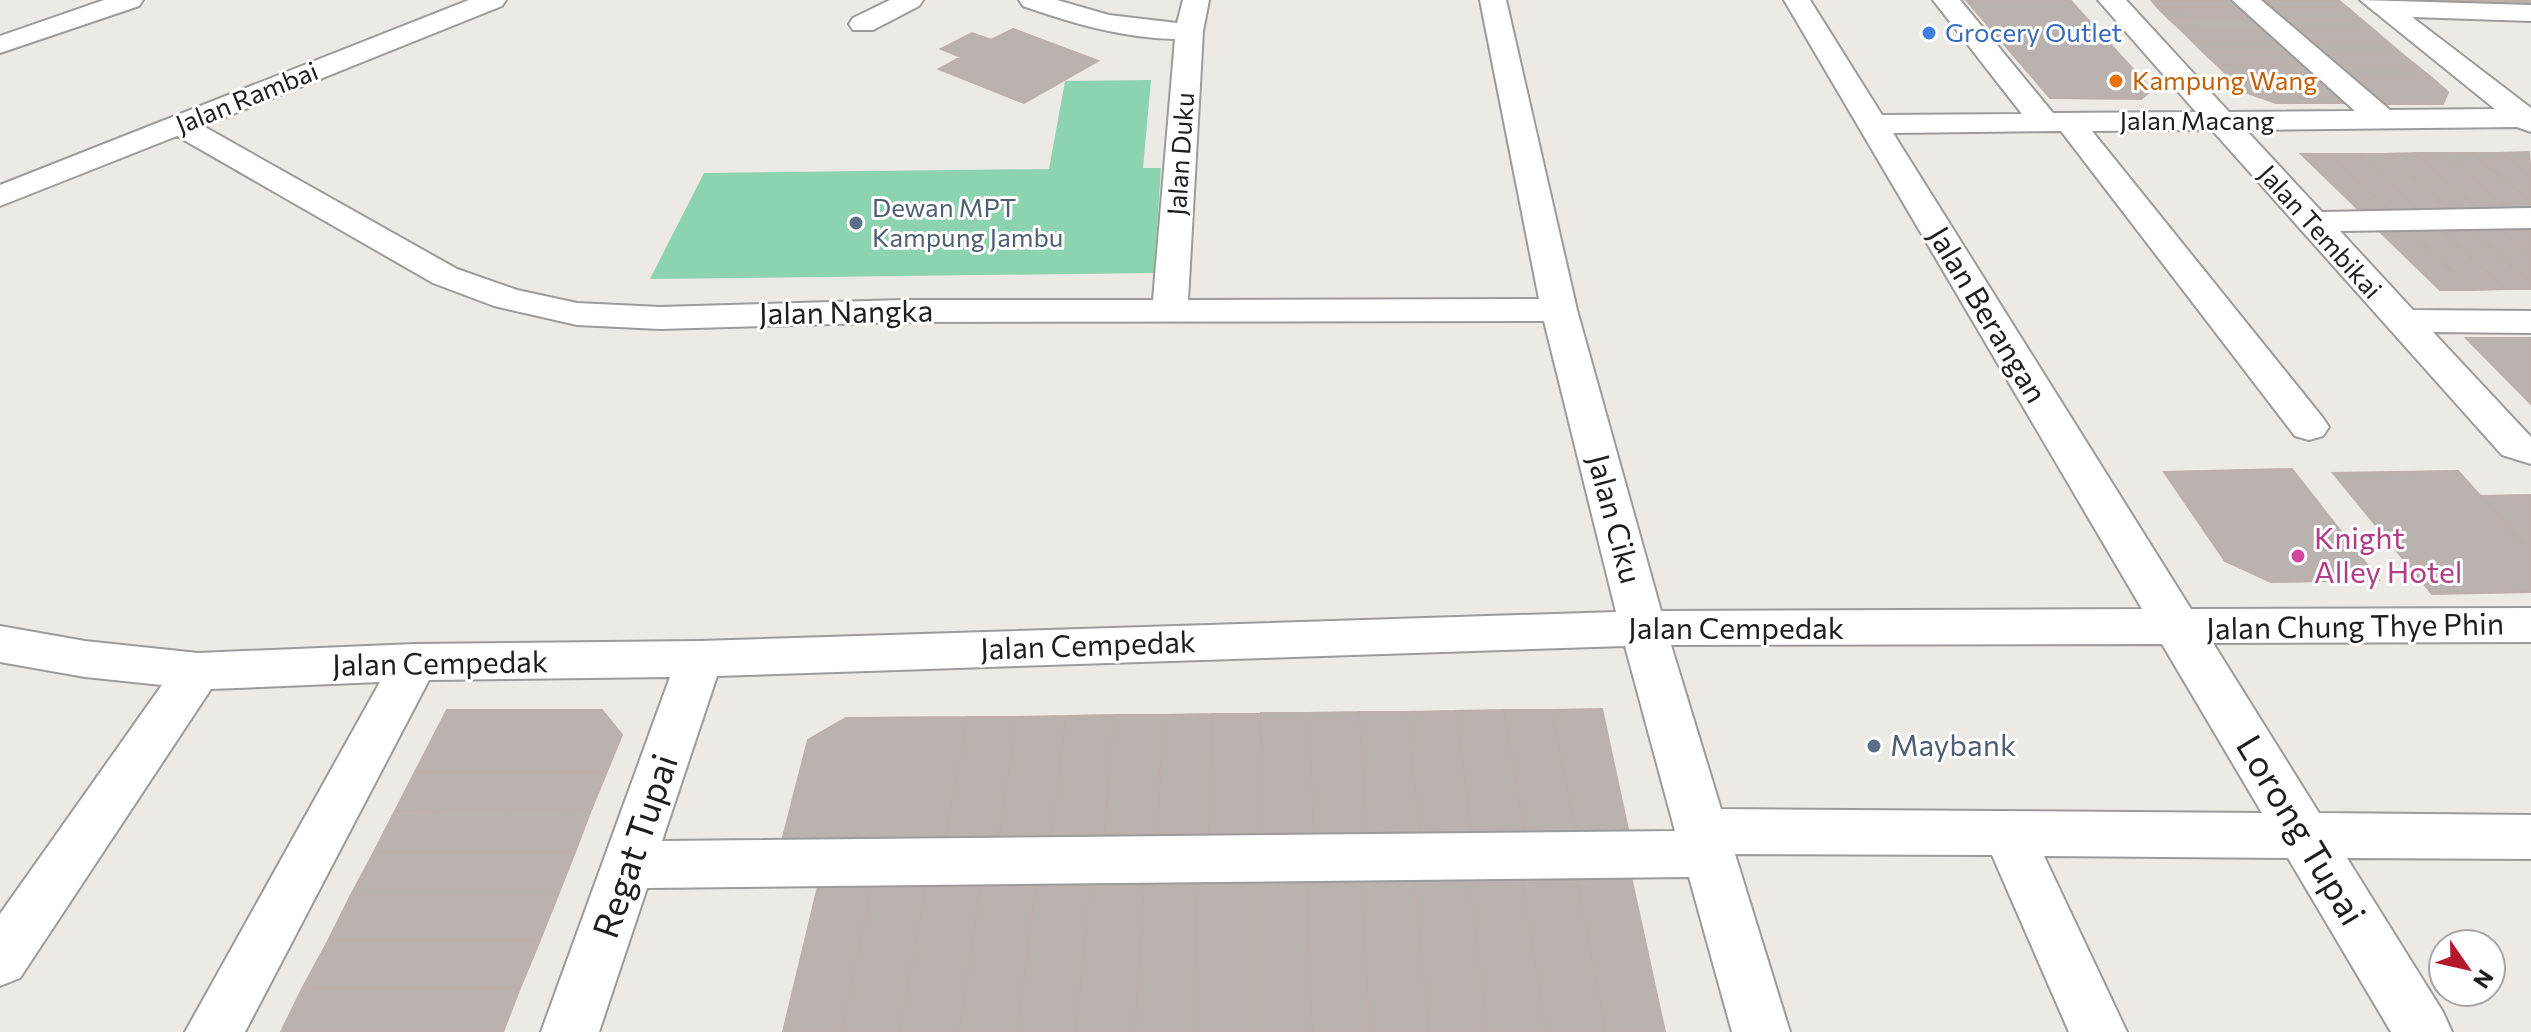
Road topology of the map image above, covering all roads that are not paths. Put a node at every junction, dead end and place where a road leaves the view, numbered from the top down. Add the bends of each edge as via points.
1 (130, 0) edge
2 (493, 0) edge
3 (910, 0) edge
4 (1032, 0) edge
5 (1196, 0) edge
6 (1493, 0) edge
7 (1797, 0) edge
8 (1946, 0) edge
9 (2111, 0) edge
10 (2245, 0) edge
11 (2386, 11) edge
12 (2531, 13) edge
13 (863, 24) dead end
14 (1189, 31) junction
15 (2531, 34) edge
16 (0, 45) edge
17 (2382, 119) junction
18 (2220, 121) junction
19 (2528, 121) edge
20 (2056, 122) junction
21 (1871, 124) junction
22 (179, 125) junction
23 (0, 196) edge
24 (2531, 218) edge
25 (2311, 222) junction
26 (1170, 309) junction
27 (1559, 310) junction
28 (2401, 321) junction
29 (2531, 322) edge
30 (2309, 427) dead end
31 (2523, 448) edge
32 (2531, 625) edge
33 (1643, 628) junction
34 (2179, 629) junction
35 (2, 649) edge
36 (700, 659) junction
37 (415, 662) junction
38 (198, 671) junction
39 (2008, 834) junction
40 (2305, 836) junction
41 (2531, 837) edge
42 (1704, 842) junction
43 (628, 865) junction
44 (0, 960) edge
45 (214, 1032) edge
46 (570, 1032) edge
47 (1761, 1032) edge
48 (2098, 1032) edge
49 (2423, 1032) edge

1 - 16 street
2 - 22 street, Jalan Rambai
3 - 13 street
4 - 14 street via 1125,29
5 - 14 street, Jalan Duku
6 - 27 street, Jalan Ciku
7 - 21 street, Jalan Berangan
8 - 20 street
9 - 18 street, Jalan Tembikai
10 - 17 street
11 - 12 street
11 - 15 street via 2469,26 2478,37
11 - 19 street
14 - 26 street, Jalan Duku
17 - 18 street, Jalan Macang
17 - 19 street, Jalan Macang
18 - 20 street, Jalan Macang
18 - 25 street, Jalan Tembikai
20 - 21 street, Jalan Macang
20 - 30 street
21 - 34 street, Jalan Berangan
22 - 23 street, Jalan Rambai
22 - 26 street, Jalan Nangka via 445,276 577,314 660,318
24 - 25 street
25 - 28 street, Jalan Tembikai
26 - 27 street, Jalan Nangka
27 - 33 street, Jalan Ciku
28 - 29 street, Jalan Tembikai
28 - 31 street, Jalan Tembikai
32 - 34 street, Jalan Chung Thye Phin
33 - 34 street, Jalan Cempedak
33 - 36 street, Jalan Cempedak
33 - 42 street, Jalan Ciku
34 - 40 street, Lorong Tupai
35 - 38 street, Jalan Cempedak
36 - 37 street, Jalan Cempedak
36 - 43 street, Regat Tupai
37 - 38 street, Jalan Cempedak
37 - 45 street
38 - 44 street
39 - 40 street
39 - 42 street
39 - 48 street
40 - 41 street
40 - 49 street, Lorong Tupai
42 - 43 street
42 - 47 street, Jalan Ciku
43 - 46 street, Regat Tupai

